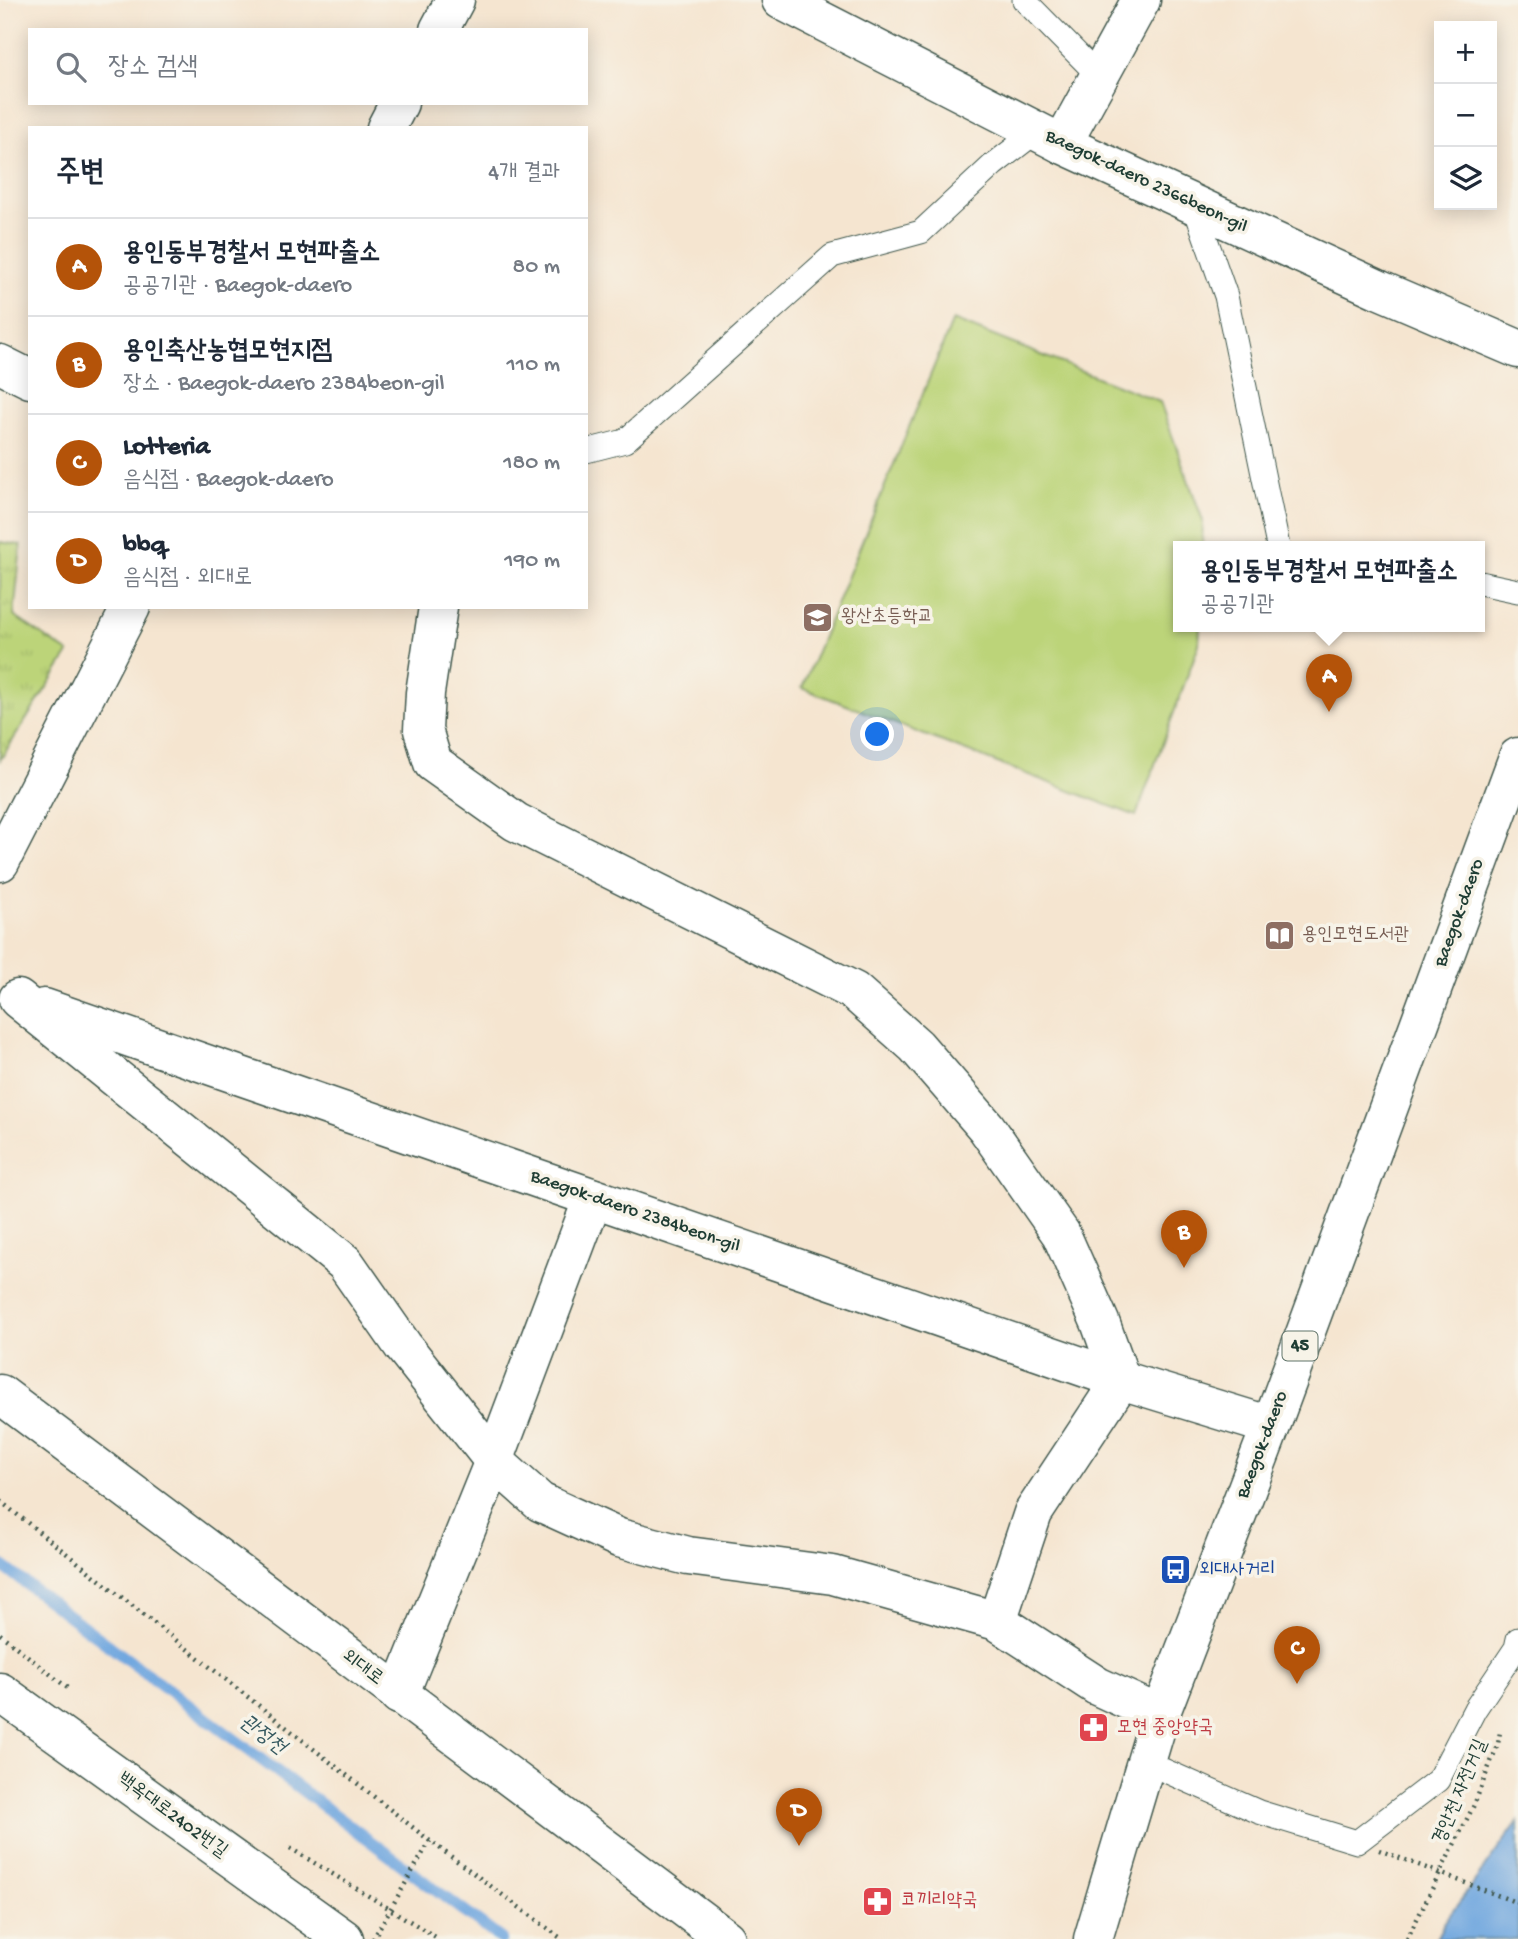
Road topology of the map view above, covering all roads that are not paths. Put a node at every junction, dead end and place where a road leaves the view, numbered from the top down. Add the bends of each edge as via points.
1 (455, 0) edge
2 (781, 0) edge
3 (1024, 0) edge
4 (1141, 0) edge
5 (440, 28) edge
6 (1100, 76) junction
7 (398, 105) edge
8 (387, 126) edge
9 (1050, 138) junction
10 (1194, 205) junction
11 (1518, 349) edge
12 (0, 364) edge
13 (28, 378) edge
14 (588, 450) edge
15 (1277, 541) edge
16 (1485, 584) edge
17 (1518, 592) edge
18 (130, 609) edge
19 (438, 609) edge
20 (1518, 757) edge
21 (0, 862) edge
22 (9, 996) edge
23 (593, 1198) junction
24 (1121, 1380) junction
25 (0, 1394) edge
26 (1271, 1426) junction
27 (494, 1461) junction
28 (997, 1621) junction
29 (1518, 1639) edge
30 (0, 1692) edge
31 (399, 1695) junction
32 (1160, 1715) junction
33 (1145, 1762) junction
34 (344, 1939) edge
35 (726, 1939) edge
36 (1093, 1939) edge

1 - 5 street
2 - 9 street, Baegok-daero 2366beon-gil
3 - 6 lane
4 - 6 street
6 - 9 street
7 - 8 street
9 - 10 street, Baegok-daero 2366beon-gil
9 - 14 lane via 993,165 921,232 832,256 625,441
10 - 11 street, Baegok-daero 2366beon-gil
10 - 15 lane via 1226,296
12 - 13 street
16 - 17 lane
18 - 21 street
19 - 24 street via 423,730 433,764 516,822 855,991 916,1046 986,1128 1061,1234
20 - 26 street, Baegok-daero / 45
22 - 23 street, Baegok-daero 2384beon-gil
22 - 27 street via 345,1263 403,1346
23 - 24 street, Baegok-daero 2384beon-gil
23 - 27 street
24 - 26 street, Baegok-daero 2384beon-gil
24 - 28 street via 1033,1513
25 - 31 street, 외대로
26 - 32 street, Baegok-daero / 45
27 - 28 street via 540,1502 619,1538 688,1556 833,1575
27 - 31 street
28 - 32 street via 1097,1686
29 - 33 lane via 1438,1780 1357,1842 1259,1812
30 - 34 street, 백옥대로2402번길
31 - 35 street, 외대로
32 - 33 street, Baegok-daero / 45
33 - 36 street, Baegok-daero / 45

